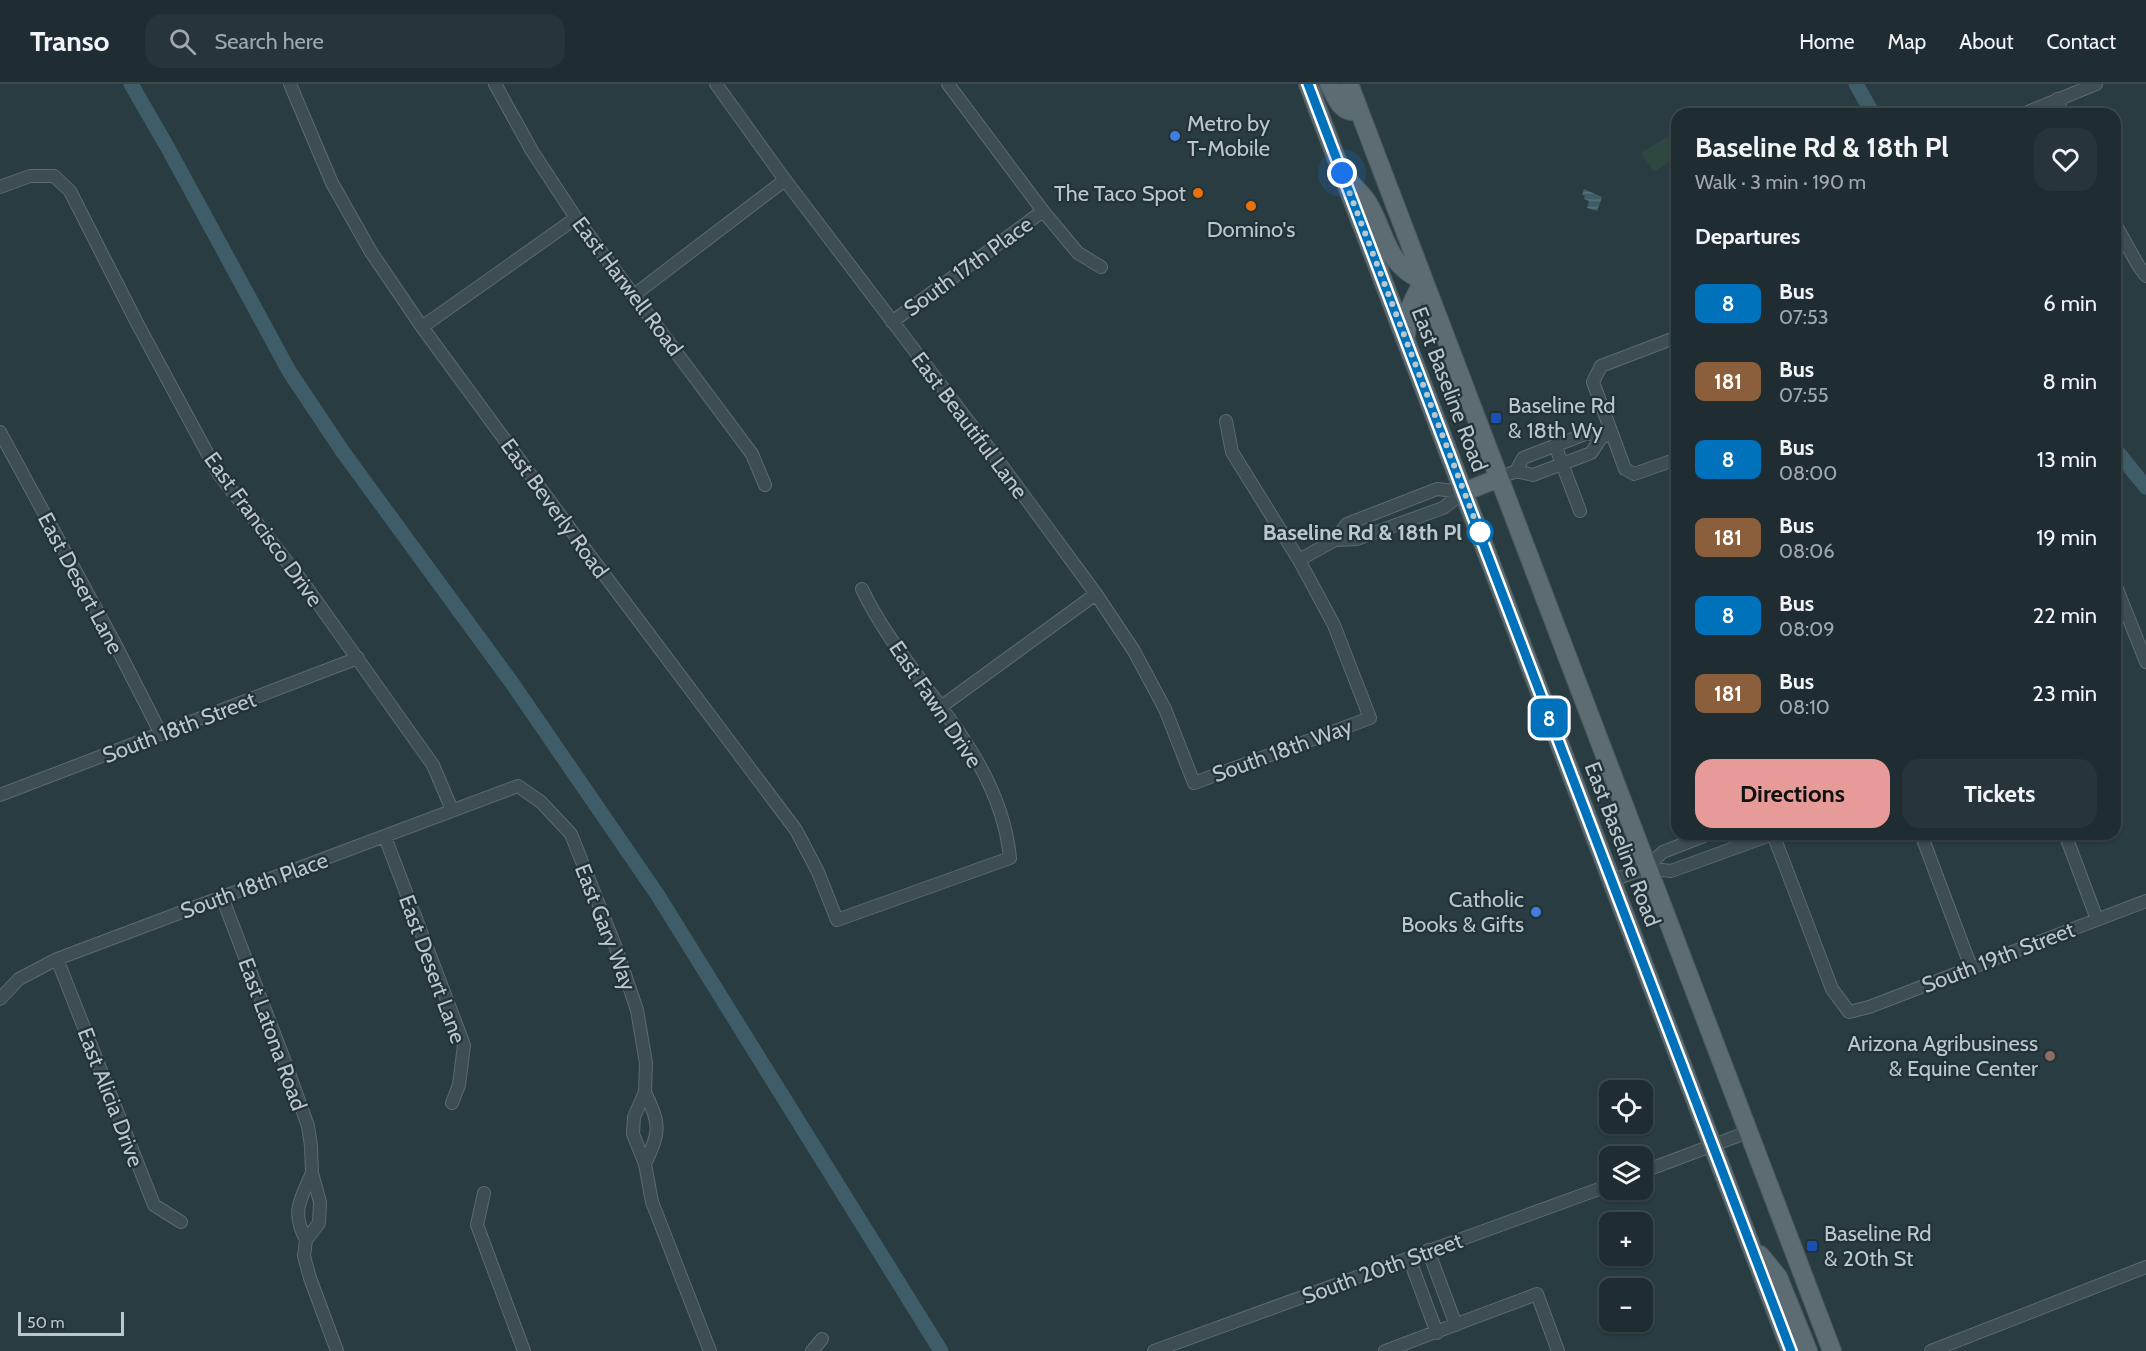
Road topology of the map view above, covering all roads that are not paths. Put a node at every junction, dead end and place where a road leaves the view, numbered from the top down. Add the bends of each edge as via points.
1 (290, 84) edge
2 (495, 84) edge
3 (948, 84) edge
4 (1308, 84) edge
5 (1329, 84) edge
6 (1349, 84) edge
7 (2096, 84) edge
8 (722, 86) edge
9 (2057, 99) junction
10 (2037, 108) edge
11 (2061, 108) edge
12 (1359, 111) junction
13 (1342, 173) junction
14 (784, 180) junction
15 (0, 187) edge
16 (1043, 211) junction
17 (576, 218) junction
18 (2121, 234) edge
19 (1101, 267) dead end
20 (2146, 276) edge
21 (1424, 281) junction
22 (634, 295) junction
23 (892, 322) junction
24 (422, 327) junction
25 (1671, 339) edge
26 (1406, 341) junction
27 (1226, 421) dead end
28 (0, 432) edge
29 (1606, 435) junction
30 (1555, 446) junction
31 (1671, 461) edge
32 (1562, 464) junction
33 (1508, 475) junction
34 (765, 485) dead end
35 (1464, 492) junction
36 (1386, 509) junction
37 (1580, 511) dead end
38 (1392, 526) junction
39 (1335, 540) junction
40 (1299, 560) junction
41 (862, 589) dead end
42 (1096, 594) junction
43 (2121, 599) edge
44 (358, 658) junction
45 (2146, 663) edge
46 (942, 706) junction
47 (161, 734) junction
48 (1194, 783) joint
49 (518, 786) joint
50 (0, 795) edge
51 (452, 810) junction
52 (385, 837) junction
53 (1694, 840) edge
54 (1712, 840) edge
55 (1757, 840) edge
56 (1775, 840) edge
57 (1923, 840) edge
58 (2067, 840) edge
59 (1718, 855) junction
60 (1010, 858) joint
61 (1646, 868) junction
62 (1611, 881) junction
63 (222, 897) junction
64 (2146, 901) edge
65 (2097, 919) junction
66 (57, 959) junction
67 (1971, 967) junction
68 (0, 999) edge
69 (645, 1092) junction
70 (452, 1103) dead end
71 (1748, 1132) junction
72 (1713, 1145) junction
73 (645, 1164) junction
74 (1653, 1168) edge
75 (312, 1173) junction
76 (1599, 1189) edge
77 (484, 1193) dead end
78 (182, 1222) dead end
79 (1748, 1239) junction
80 (306, 1240) junction
81 (1428, 1250) junction
82 (1409, 1258) junction
83 (2146, 1267) edge
84 (1456, 1325) junction
85 (1437, 1333) junction
86 (822, 1339) dead end
87 (337, 1351) edge
88 (524, 1351) edge
89 (710, 1351) edge
90 (812, 1351) edge
91 (1154, 1351) edge
92 (1385, 1351) edge
93 (1558, 1351) edge
94 (1791, 1351) edge
95 (1808, 1351) edge
96 (1832, 1351) edge
97 (1930, 1351) edge

1 - 24 street, East Beverly Road via 332,183 371,252
2 - 17 street, East Harwell Road
3 - 16 street
4 - 13 main road, East Baseline Road
5 - 12 main road via 1342,107
6 - 12 main road, East Baseline Road
7 - 9 street
8 - 14 street, East Beautiful Lane
9 - 10 street
9 - 11 street
12 - 21 main road, East Baseline Road
13 - 21 main road via 1367,201 1397,263
13 - 26 main road, East Baseline Road
14 - 22 street
14 - 23 street, East Beautiful Lane
15 - 44 street, East Francisco Drive via 30,176 54,177 70,191 218,473
16 - 19 street via 1078,253
16 - 23 street, South 17th Place
17 - 22 street, East Harwell Road
17 - 24 street
18 - 20 street
21 - 26 main road via 1410,305
21 - 33 main road, East Baseline Road
22 - 34 street, East Harwell Road via 752,454
23 - 42 street, East Beautiful Lane
24 - 60 street, East Beverly Road via 796,830 837,921
25 - 29 street via 1600,366 1593,382
26 - 35 main road, East Baseline Road
27 - 40 street via 1233,452
28 - 47 street, East Desert Lane
29 - 30 street via 1588,433
29 - 31 street via 1625,469 1634,474
29 - 32 street via 1591,453
30 - 32 street
30 - 33 street via 1523,458
32 - 33 street via 1533,475
32 - 37 street
33 - 35 main road
33 - 61 main road, East Baseline Road
35 - 36 street via 1437,489
35 - 38 street via 1446,506
35 - 62 main road, East Baseline Road
36 - 38 street
36 - 39 street via 1347,524
38 - 39 street via 1357,539
39 - 40 street
40 - 48 street, South 18th Way via 1334,626 1370,718
41 - 46 street, East Fawn Drive via 875,617
42 - 46 street
42 - 48 street, East Beautiful Lane via 1134,651 1165,709
43 - 45 street
44 - 47 street, South 18th Street
44 - 51 street, East Francisco Drive via 434,765
46 - 60 street, East Fawn Drive via 991,789 1008,834
47 - 50 street, South 18th Street
49 - 51 street, South 18th Place
49 - 69 street, East Gary Way via 542,802 571,834 637,1010 646,1063
51 - 52 street, South 18th Place
52 - 63 street, South 18th Place
52 - 70 street, East Desert Lane via 464,1045 459,1085
53 - 61 street via 1663,852
54 - 59 street
55 - 59 street
56 - 67 street, South 19th Street via 1832,989 1849,1012
57 - 67 street
58 - 65 street
59 - 61 street via 1671,871
61 - 62 street
61 - 71 main road, East Baseline Road
62 - 72 main road, East Baseline Road
63 - 66 street, South 18th Place
63 - 75 street, East Latona Road via 308,1126
64 - 65 street, South 19th Street
65 - 67 street, South 19th Street
66 - 68 street, South 18th Place via 19,979
66 - 78 street, East Alicia Drive via 154,1205
69 - 73 street, East Gary Way via 634,1117 633,1134
69 - 73 street, East Gary Way via 657,1118 656,1141
71 - 72 street
71 - 96 main road, East Baseline Road
72 - 74 street
72 - 79 main road, East Baseline Road
73 - 89 street, East Gary Way via 652,1202
75 - 80 street, East Latona Road via 300,1200 297,1224
75 - 80 street, East Latona Road via 320,1202 319,1223
76 - 81 street, South 20th Street
77 - 88 street via 477,1225
79 - 94 main road, East Baseline Road
79 - 95 main road via 1778,1277
80 - 87 street, East Latona Road via 304,1256 310,1278
81 - 82 street, South 20th Street
81 - 84 street
82 - 85 street
82 - 91 street, South 20th Street
83 - 97 street
84 - 85 street
84 - 93 street via 1537,1294
85 - 92 street
86 - 90 street

